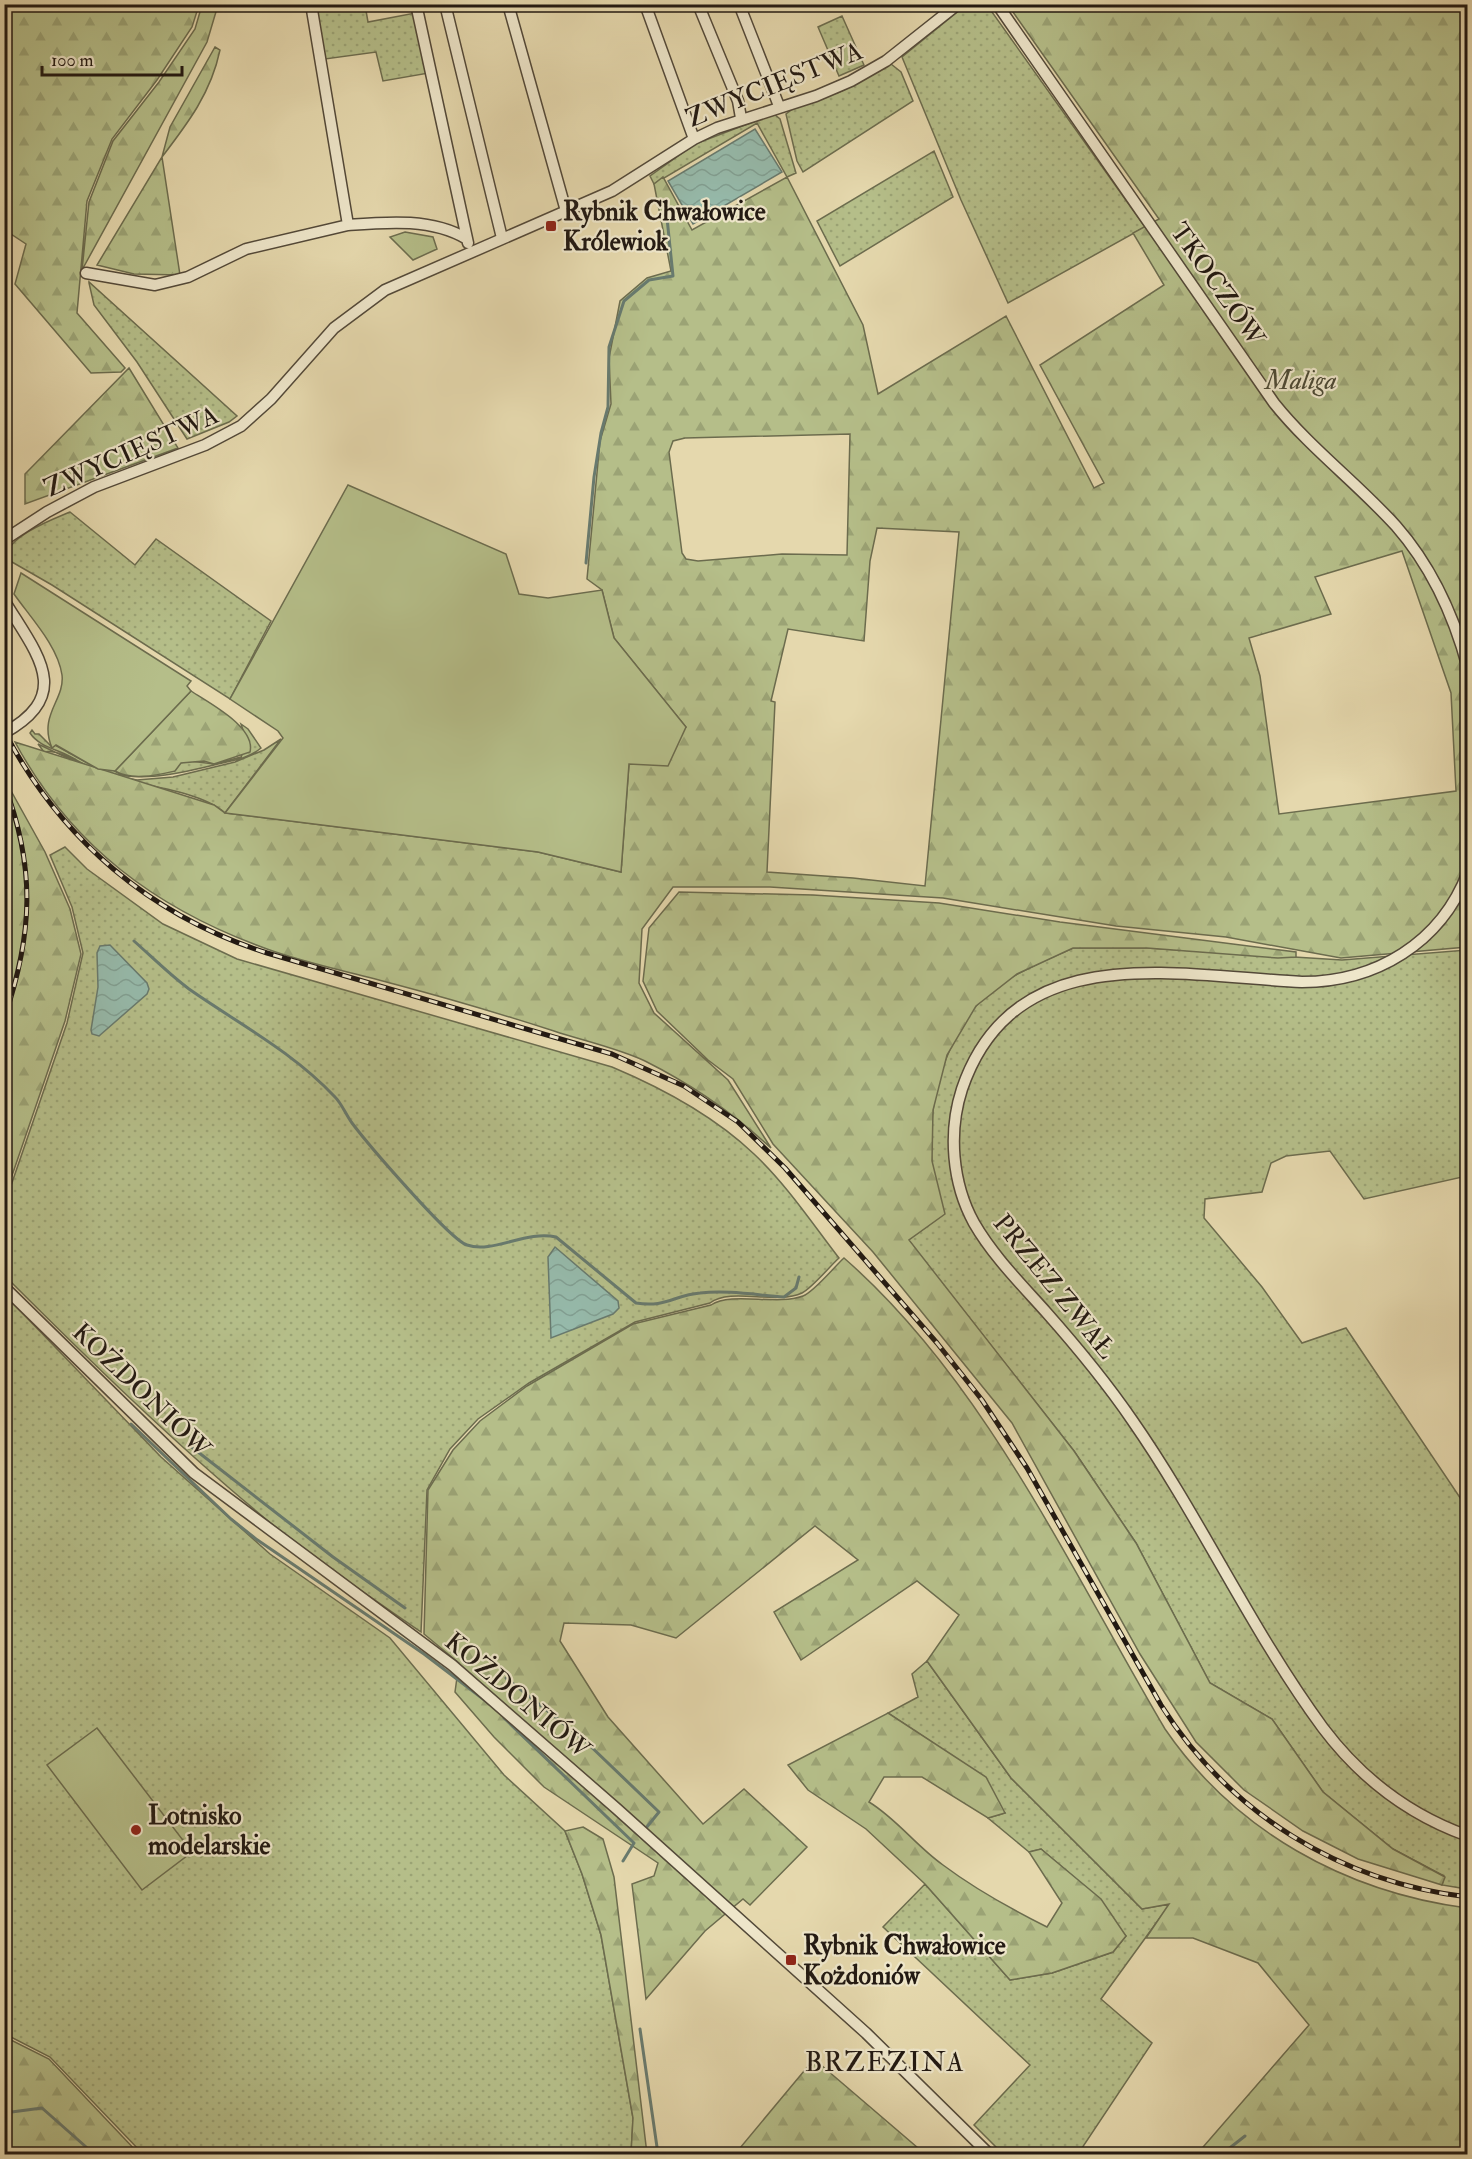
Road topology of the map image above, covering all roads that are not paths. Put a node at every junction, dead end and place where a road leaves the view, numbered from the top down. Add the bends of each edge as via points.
1 (311, 4) edge
2 (416, 4) edge
3 (445, 4) edge
4 (508, 4) edge
5 (645, 4) edge
6 (698, 4) edge
7 (739, 4) edge
8 (958, 4) edge
9 (997, 4) edge
10 (779, 106) junction
11 (741, 118) junction
12 (694, 139) junction
13 (567, 211) junction
14 (348, 225) junction
15 (502, 238) junction
16 (467, 239) junction
17 (471, 252) junction
18 (87, 273) dead end
19 (4, 540) edge
20 (4, 600) edge
21 (1467, 668) edge
22 (4, 733) edge
23 (1467, 872) edge
24 (4, 1287) edge
25 (1467, 1836) edge
26 (989, 2154) edge

1 - 14 street
2 - 16 street
3 - 15 street
4 - 13 street
5 - 12 street
6 - 11 street via 738,101
7 - 10 street
8 - 10 street, ZWYCIĘSTWA via 869,72 829,91
9 - 21 street, TKOCZÓW via 1274,403 1384,514 1418,555 1443,598
10 - 11 street, ZWYCIĘSTWA
11 - 12 street, ZWYCIĘSTWA
12 - 13 street, ZWYCIĘSTWA via 620,186
13 - 15 street, ZWYCIĘSTWA
14 - 16 street via 414,224 447,230
14 - 18 street via 246,249 188,277 155,285
15 - 17 street, ZWYCIĘSTWA
16 - 17 street
17 - 19 street, ZWYCIĘSTWA via 401,282 355,310 310,352 263,407 230,433 94,487
20 - 22 street via 40,660 46,681 37,708
23 - 25 street, PRZEZ ZWAŁ via 1455,899 1426,935 1392,961 1362,974 1302,982 1110,974 1073,981 1039,995 1007,1018 978,1055 960,1095 954,1144 964,1200 980,1233 1093,1366 1135,1424 1323,1728 1360,1771 1389,1795 1426,1818
24 - 26 street, KOŻDONIÓW via 194,1473 452,1665 866,2033

